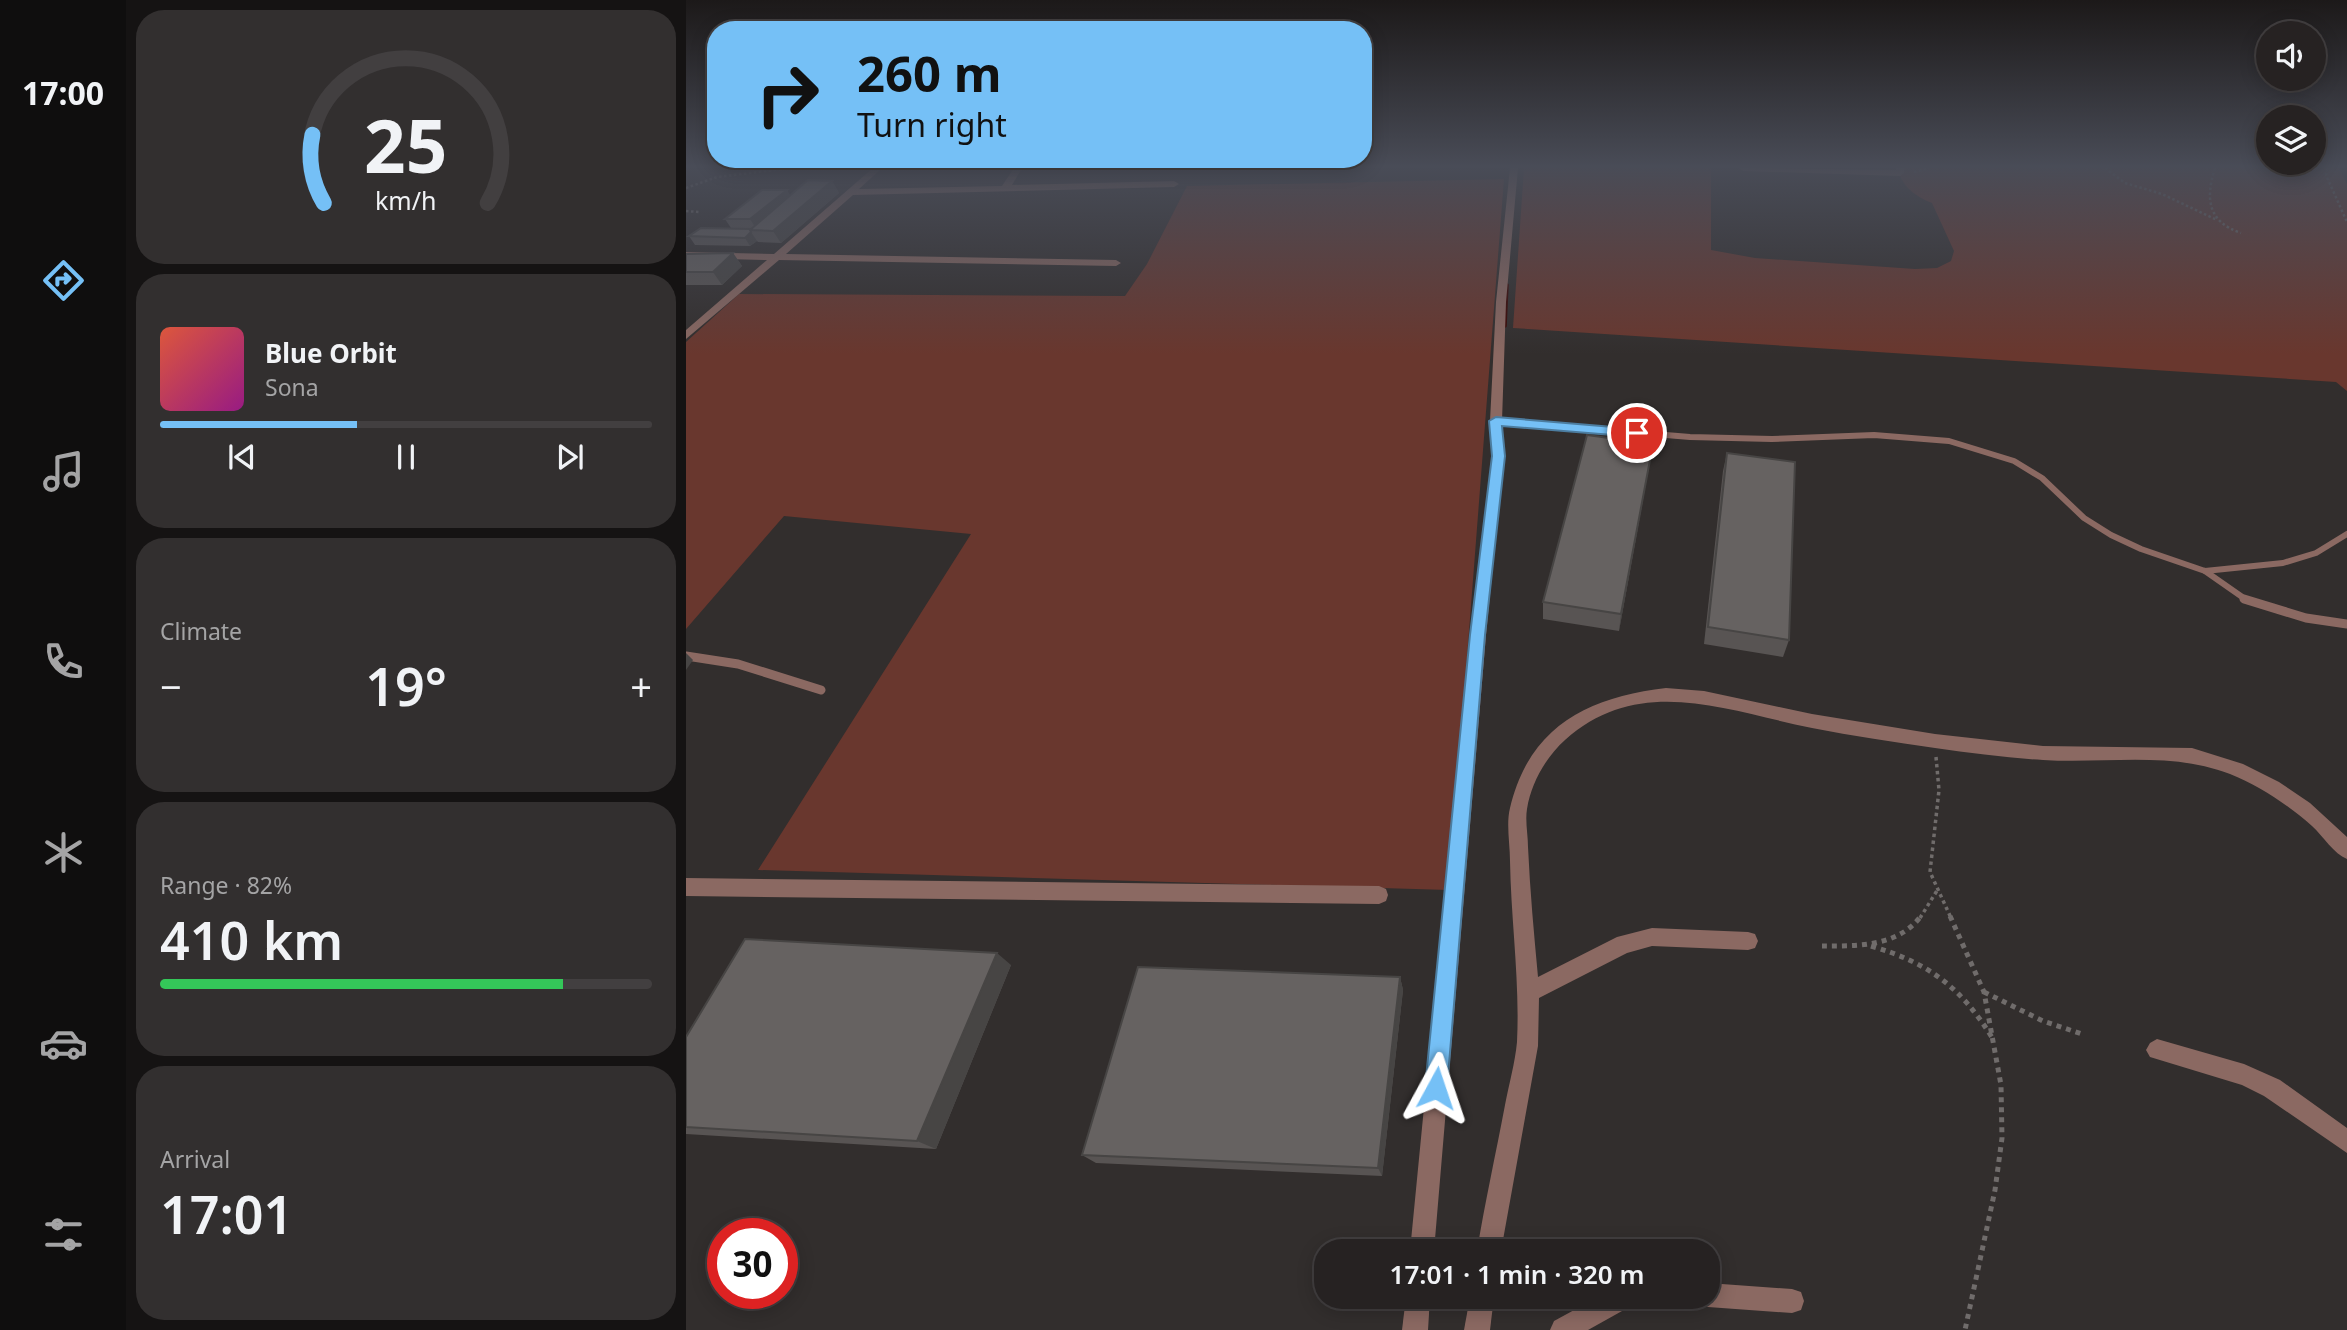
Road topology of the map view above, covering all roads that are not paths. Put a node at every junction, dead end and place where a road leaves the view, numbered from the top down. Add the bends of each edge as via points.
1 (808, 230) edge
2 (1508, 230) edge
3 (686, 256) edge
4 (778, 257) junction
5 (1116, 263) dead end
6 (686, 336) edge
7 (1496, 421) junction
8 (2347, 534) edge
9 (2205, 571) junction
10 (2347, 624) edge
11 (686, 656) edge
12 (821, 691) dead end
13 (2347, 851) edge
14 (686, 887) edge
15 (1378, 895) dead end
16 (1748, 941) dead end
17 (1530, 992) junction
18 (2157, 1050) dead end
19 (2347, 1142) edge
20 (1423, 1239) edge
21 (1491, 1239) edge
22 (1720, 1296) edge
23 (1792, 1301) dead end
24 (1417, 1309) edge
25 (1480, 1309) edge
26 (1601, 1309) edge
27 (1415, 1330) edge
28 (1477, 1330) edge
29 (1563, 1330) edge

1 - 4 street
2 - 7 street
3 - 4 street
4 - 5 street
4 - 6 street
7 - 9 lane via 1690,437 1874,435 1949,441 2014,461 2111,535
7 - 20 street via 1498,456 1476,649
8 - 9 lane via 2316,553 2283,563
9 - 10 lane via 2246,600 2305,618
11 - 12 lane via 762,669
13 - 17 street via 2304,808 2273,787 2237,769 2192,755 2043,753 1812,721 1704,697 1666,694 1633,698 1574,722 1547,746 1529,775 1518,810
14 - 15 street
16 - 17 street via 1652,937 1624,944
17 - 21 street via 1527,1046
18 - 19 street via 2244,1075 2272,1088
22 - 23 street
24 - 27 street
25 - 28 street
26 - 29 street

